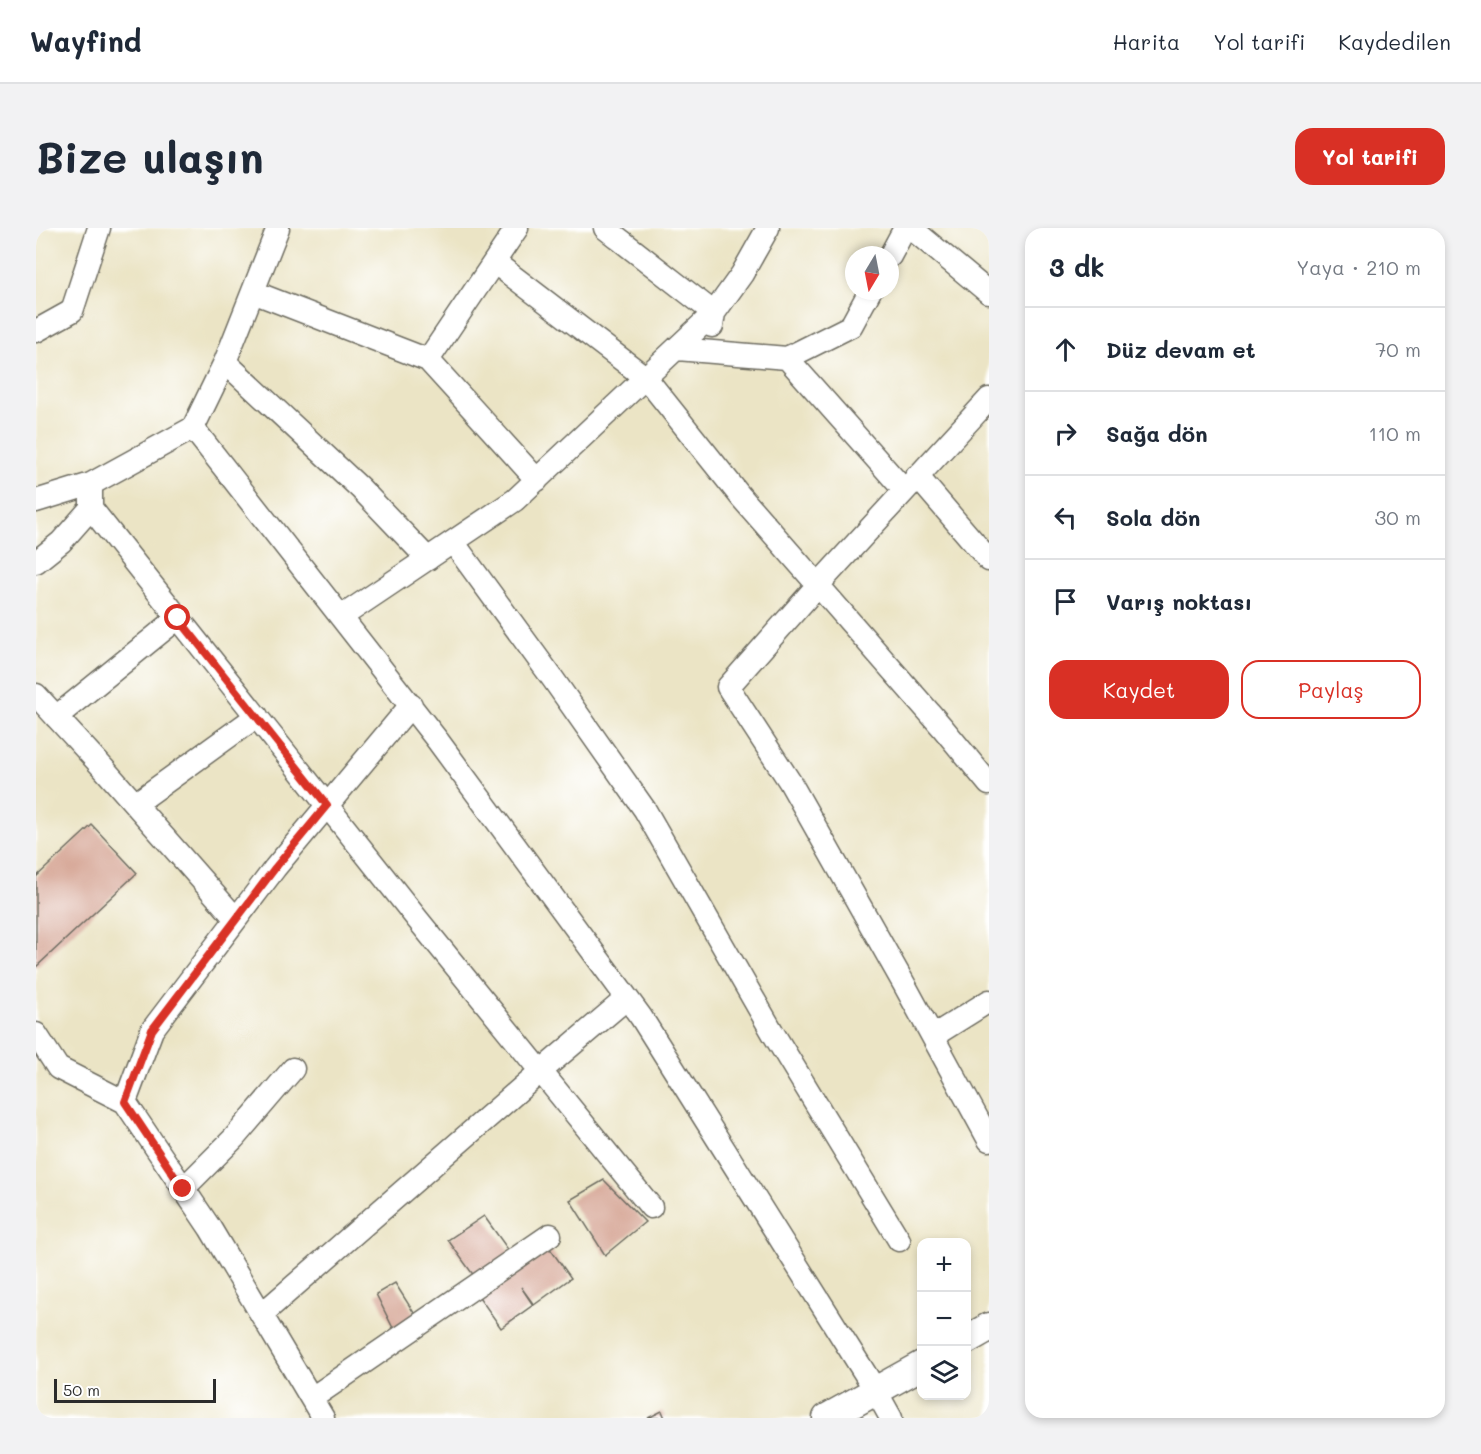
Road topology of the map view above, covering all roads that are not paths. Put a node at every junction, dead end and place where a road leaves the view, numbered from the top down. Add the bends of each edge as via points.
1 (99, 228) edge
2 (278, 228) edge
3 (517, 228) edge
4 (605, 228) edge
5 (768, 228) edge
6 (905, 228) edge
7 (910, 228) edge
8 (895, 246) edge
9 (494, 262) junction
10 (252, 292) junction
11 (989, 293) edge
12 (865, 300) edge
13 (714, 313) junction
14 (36, 331) edge
15 (677, 349) junction
16 (708, 351) junction
17 (787, 358) junction
18 (429, 360) junction
19 (225, 362) junction
20 (646, 378) junction
21 (987, 406) edge
22 (193, 428) junction
23 (537, 480) junction
24 (91, 483) junction
25 (911, 483) junction
26 (36, 501) edge
27 (91, 508) junction
28 (453, 542) junction
29 (428, 559) junction
30 (989, 560) edge
31 (36, 562) edge
32 (818, 585) junction
33 (341, 617) junction
34 (178, 618) junction
35 (36, 695) edge
36 (411, 705) junction
37 (257, 716) junction
38 (56, 717) junction
39 (989, 784) edge
40 (135, 804) junction
41 (327, 805) junction
42 (236, 918) junction
43 (627, 998) junction
44 (989, 1001) edge
45 (36, 1034) edge
46 (933, 1036) junction
47 (293, 1070) dead end
48 (540, 1071) junction
49 (125, 1102) junction
50 (989, 1140) edge
51 (183, 1189) junction
52 (651, 1207) dead end
53 (550, 1235) dead end
54 (899, 1240) dead end
55 (262, 1314) junction
56 (989, 1327) edge
57 (971, 1337) edge
58 (917, 1367) edge
59 (876, 1391) junction
60 (312, 1398) junction
61 (323, 1418) edge
62 (827, 1418) edge
63 (891, 1418) edge

1 - 14 street via 72,311
2 - 10 street
3 - 9 street
4 - 13 street
5 - 13 street
6 - 8 street
7 - 11 street
9 - 18 street
9 - 20 street
10 - 18 street
10 - 19 street
12 - 17 street via 851,326
13 - 15 street
13 - 16 street
15 - 16 street
15 - 20 street
16 - 17 street
17 - 25 street
18 - 23 street
19 - 22 street
19 - 29 street via 360,488
20 - 23 street
20 - 32 street
21 - 25 street
22 - 24 street
22 - 33 street
23 - 28 street via 516,500
24 - 26 street
24 - 27 street
25 - 30 street
25 - 32 street
27 - 31 street via 61,542
27 - 34 street
28 - 29 street
28 - 54 street via 645,810 773,1033
29 - 33 street
32 - 39 street
32 - 46 street via 728,687 790,782
33 - 36 street
34 - 37 street
34 - 38 street
35 - 38 street
36 - 41 street
36 - 43 street
37 - 40 street
37 - 41 street
38 - 40 street
40 - 42 street
41 - 42 street
41 - 48 street
42 - 49 street via 152,1030
43 - 48 street
43 - 59 street
44 - 46 street
45 - 49 street via 58,1068
46 - 50 street
47 - 51 street
48 - 52 street
48 - 55 street
49 - 51 street
51 - 55 street
53 - 60 street
55 - 60 street
56 - 57 street
58 - 59 street
59 - 62 street
59 - 63 street
60 - 61 street

